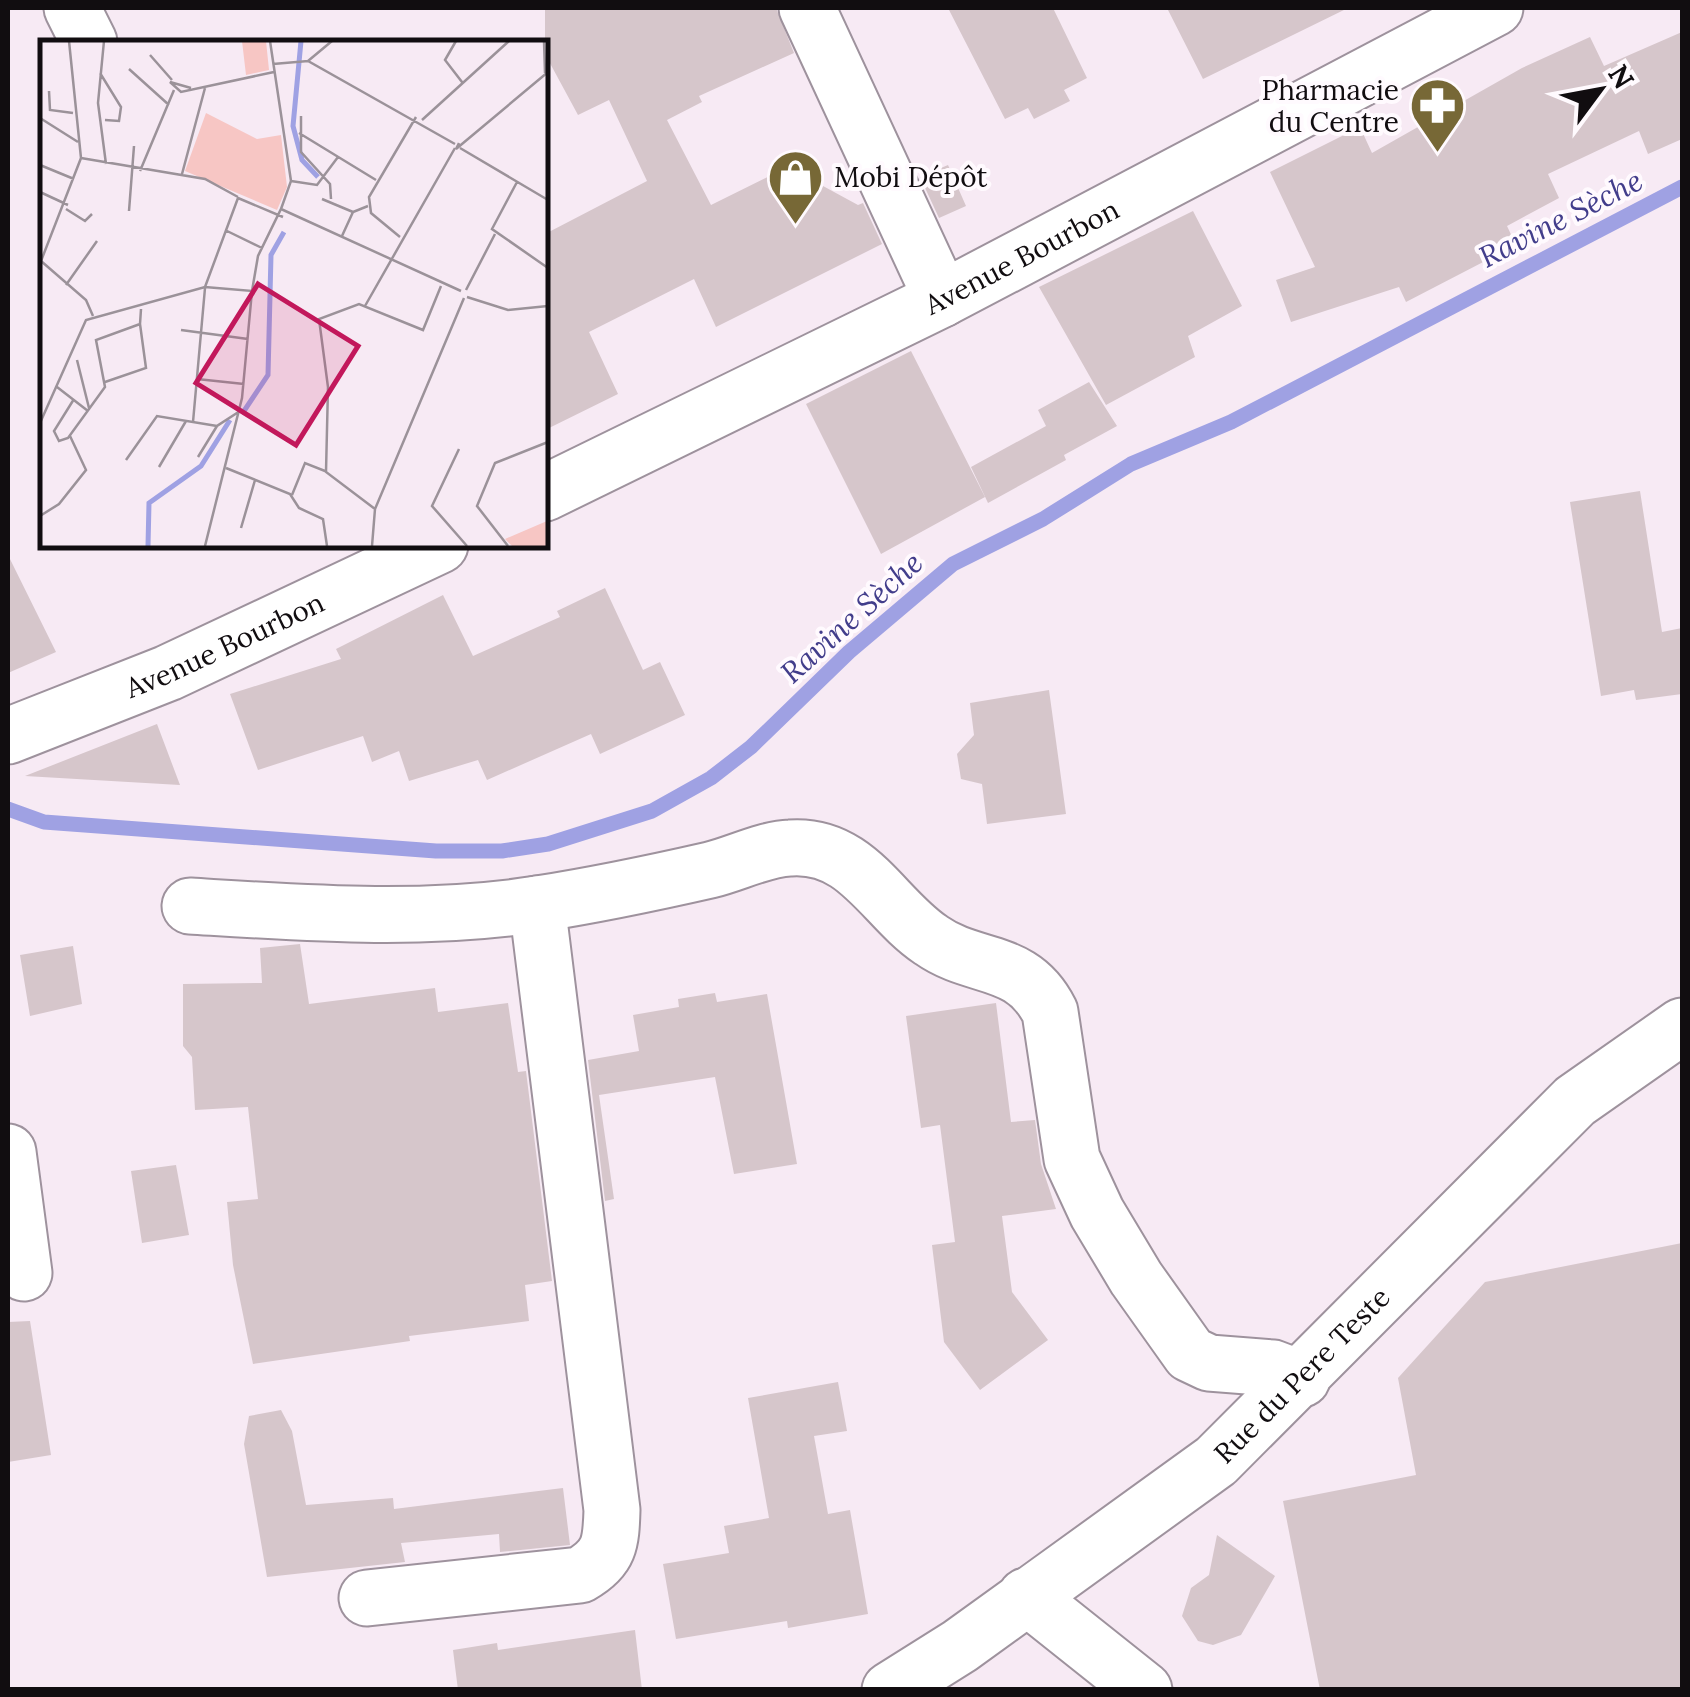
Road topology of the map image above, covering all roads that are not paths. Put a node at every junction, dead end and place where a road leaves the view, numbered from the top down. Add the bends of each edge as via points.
1 (72, 8) edge
2 (807, 8) edge
3 (1495, 8) edge
4 (89, 40) edge
5 (942, 299) junction
6 (548, 492) edge
7 (426, 548) edge
8 (346, 565) edge
9 (8, 736) edge
10 (537, 904) junction
11 (190, 906) dead end
12 (1682, 1026) edge
13 (8, 1152) edge
14 (24, 1272) dead end
15 (1302, 1378) junction
16 (1026, 1596) junction
17 (367, 1598) dead end
18 (890, 1690) edge
19 (1144, 1690) edge

1 - 4 street
2 - 5 street
3 - 5 street, Avenue Bourbon
5 - 6 street, Avenue Bourbon
7 - 8 street, Avenue Bourbon
8 - 9 street, Avenue Bourbon via 168,673
10 - 11 street via 342,914
10 - 15 street via 790,848 856,866 931,941 1002,966 1039,990 1050,1012 1072,1159 1096,1213 1190,1354 1208,1363 1273,1368
10 - 17 street via 612,1510 611,1545 601,1563 580,1575
12 - 15 street, Rue du Pere Teste via 1575,1101
13 - 14 street
15 - 16 street, Rue du Pere Teste via 1216,1461
16 - 18 street, Rue du Pere Teste
16 - 19 street

